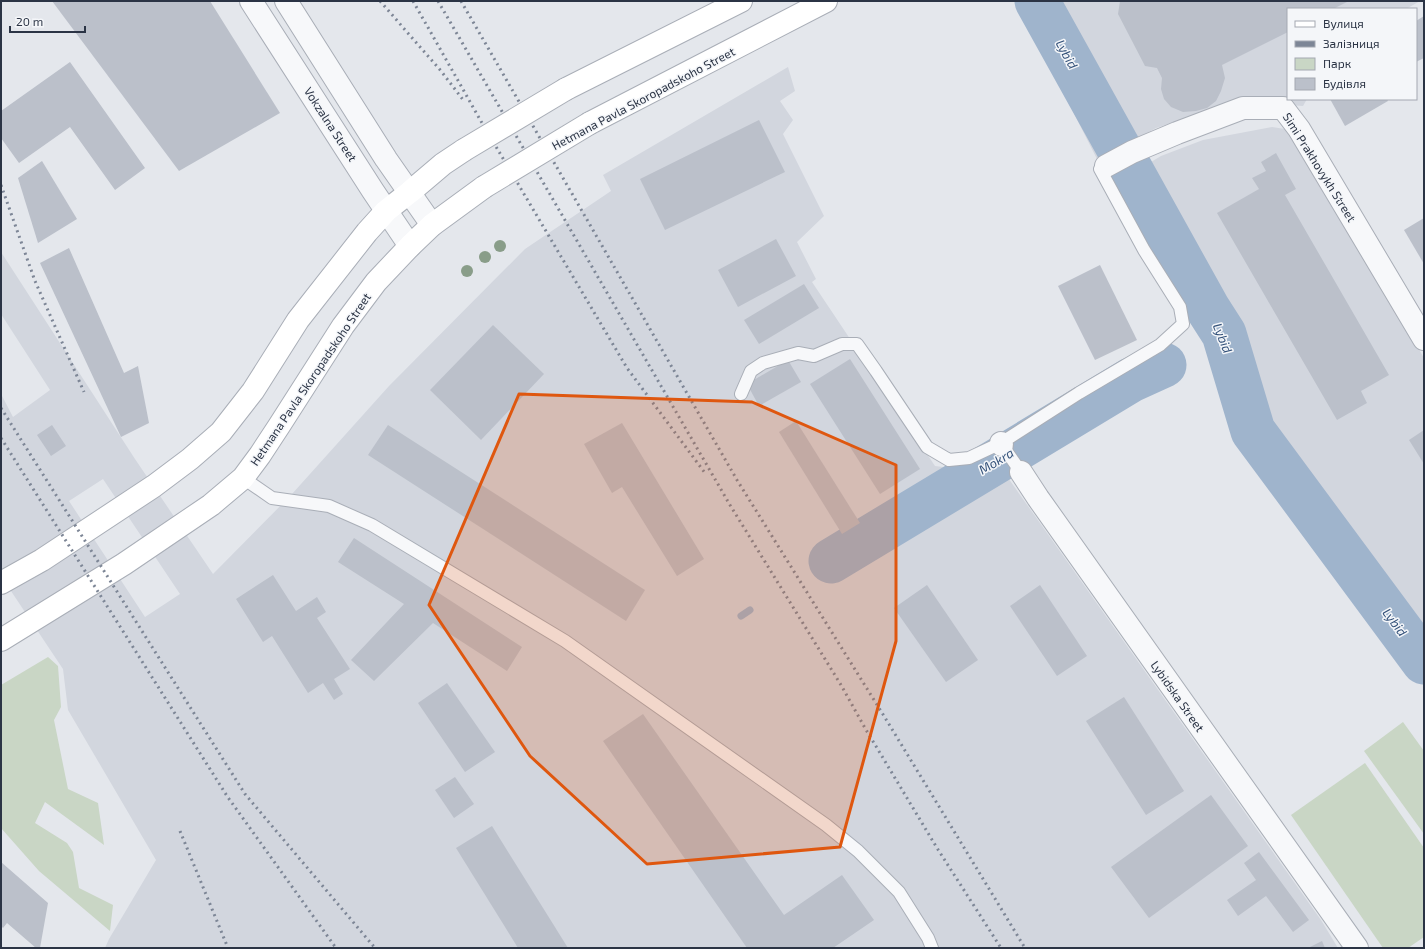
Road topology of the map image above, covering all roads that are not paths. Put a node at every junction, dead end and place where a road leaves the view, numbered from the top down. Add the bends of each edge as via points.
1 (251, 1) edge
2 (286, 1) edge
3 (741, 1) edge
4 (826, 1) edge
5 (1099, 169) joint
6 (410, 192) junction
7 (386, 212) junction
8 (432, 226) junction
9 (410, 246) junction
10 (1424, 339) edge
11 (741, 394) dead end
12 (1001, 444) junction
13 (1021, 472) joint
14 (243, 478) junction
15 (1, 583) edge
16 (1, 640) edge
17 (932, 948) edge
18 (1357, 948) edge

1 - 7 street, Vokzalna Street
2 - 6 street via 386,159
3 - 6 main road, bridge via 566,88 464,150
4 - 8 main road, Hetmana Pavla Skoropadskoho Street, bridge via 590,123 484,187
5 - 10 street, Simi Prakhovykh Street via 1177,132 1243,108 1283,108 1299,129
5 - 12 lane via 1144,250 1180,307 1183,324 1160,345 1079,393
6 - 7 main road
6 - 8 street
7 - 9 street, Vokzalna Street
7 - 15 main road via 307,308 253,391 221,432 154,486 42,560
8 - 9 main road, Hetmana Pavla Skoropadskoho Street
9 - 14 main road, Hetmana Pavla Skoropadskoho Street via 376,282 343,326 276,432
11 - 12 lane via 751,371 763,363 798,354 814,356 842,344 857,344 927,447 949,460 969,458
12 - 13 lane, Lybidska Street
13 - 18 street, Lybidska Street
14 - 16 main road, Hetmana Pavla Skoropadskoho Street via 211,505 124,564
14 - 17 lane via 272,498 329,506 372,525 565,641 826,825 858,851 899,892

